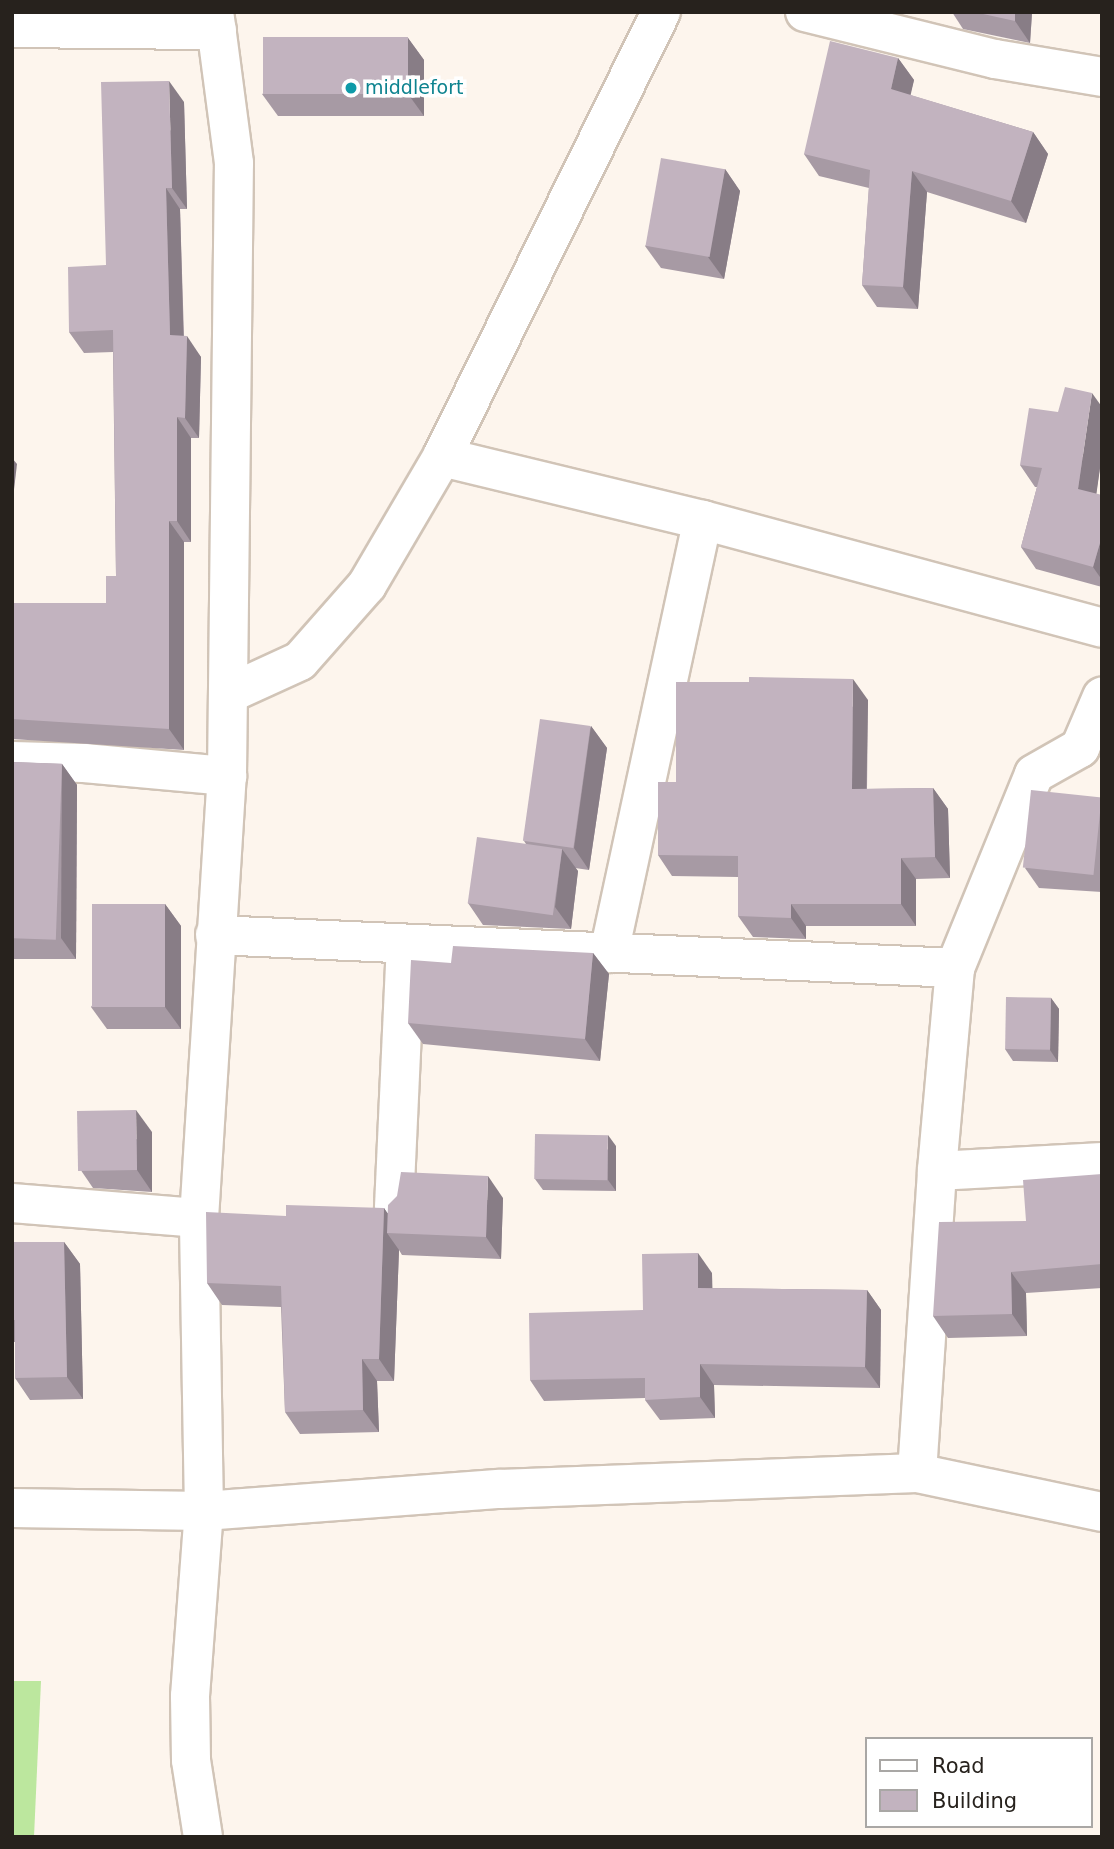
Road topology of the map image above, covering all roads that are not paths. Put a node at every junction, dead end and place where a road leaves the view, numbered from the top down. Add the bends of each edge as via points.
1 (661, 12) edge
2 (805, 12) edge
3 (215, 21) edge
4 (12, 28) edge
5 (1102, 77) edge
6 (442, 457) junction
7 (703, 520) junction
8 (1102, 628) edge
9 (228, 694) junction
10 (1102, 697) edge
11 (1091, 753) edge
12 (12, 761) edge
13 (227, 776) junction
14 (215, 935) junction
15 (406, 944) junction
16 (609, 953) junction
17 (955, 968) junction
18 (1102, 1162) edge
19 (937, 1171) junction
20 (12, 1203) edge
21 (394, 1207) edge
22 (198, 1218) junction
23 (917, 1473) junction
24 (12, 1508) edge
25 (204, 1511) junction
26 (1102, 1512) edge
27 (203, 1837) edge

1 - 6 street
2 - 5 street via 995,59
3 - 4 street
3 - 9 street via 234,163
6 - 7 street
6 - 9 street via 367,585 300,661
7 - 8 street
7 - 16 street
9 - 13 street
10 - 11 street
11 - 17 street via 1034,774
12 - 13 street
13 - 14 street
14 - 15 street
14 - 22 street
15 - 16 street
15 - 21 street
16 - 17 street
17 - 19 street
18 - 19 street
19 - 23 street
20 - 22 street
22 - 25 street
23 - 25 street via 500,1489
23 - 26 street
24 - 25 street
25 - 27 street via 190,1696 191,1760

